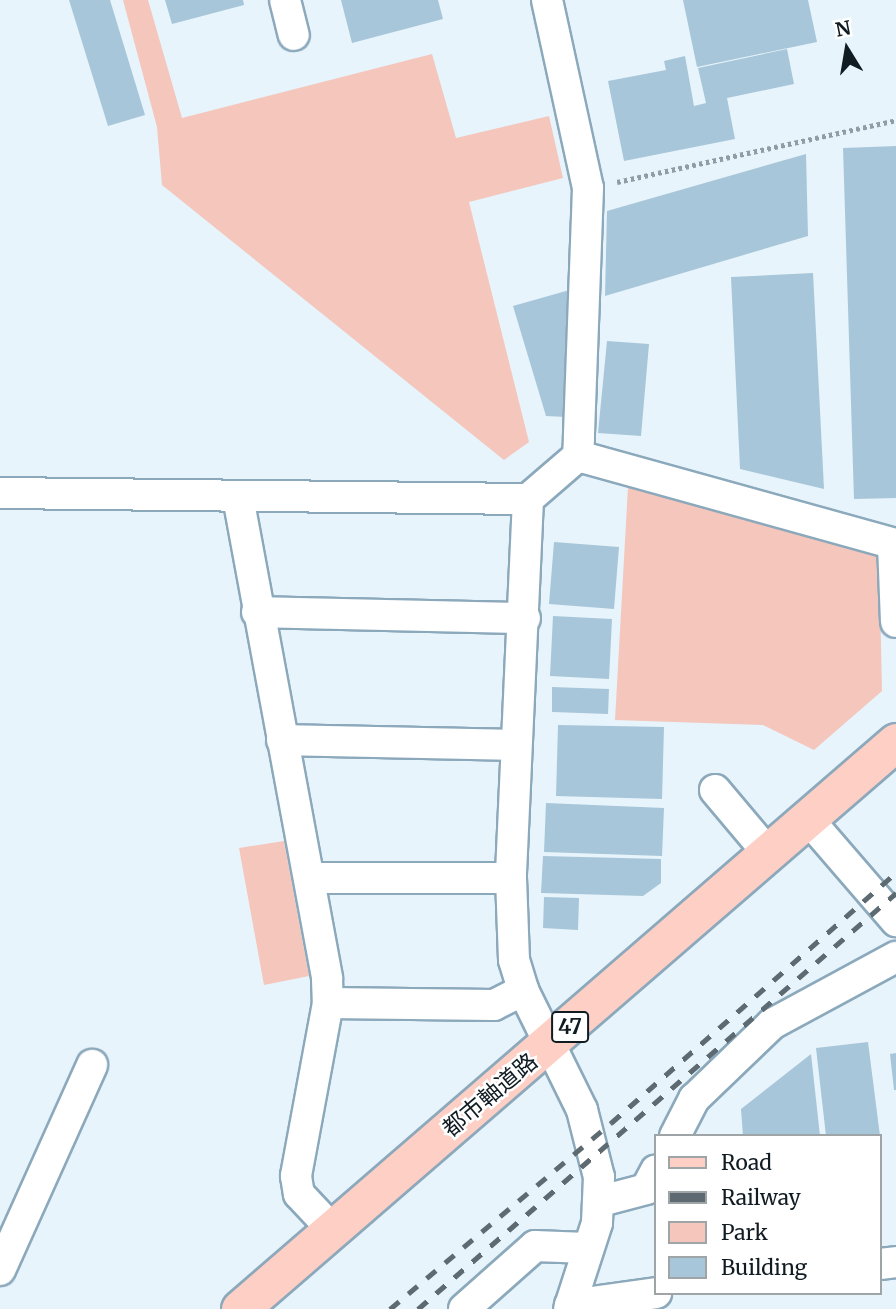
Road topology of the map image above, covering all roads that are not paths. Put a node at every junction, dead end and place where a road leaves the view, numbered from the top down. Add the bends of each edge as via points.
1 (285, 0) edge
2 (547, 0) edge
3 (294, 35) dead end
4 (578, 456) junction
5 (0, 493) edge
6 (238, 496) junction
7 (528, 499) junction
8 (894, 544) edge
9 (257, 612) junction
10 (525, 618) junction
11 (896, 622) edge
12 (282, 740) junction
13 (896, 742) edge
14 (516, 745) junction
15 (715, 790) dead end
16 (808, 818) junction
17 (768, 853) junction
18 (311, 878) junction
19 (511, 878) junction
20 (896, 921) edge
21 (896, 957) edge
22 (523, 990) junction
23 (328, 1003) junction
24 (551, 1044) junction
25 (92, 1065) dead end
26 (676, 1134) edge
27 (654, 1174) edge
28 (601, 1201) junction
29 (332, 1230) junction
30 (587, 1248) junction
31 (0, 1270) edge
32 (654, 1293) edge
33 (569, 1307) edge
34 (240, 1309) edge
35 (464, 1309) edge

1 - 3 street
2 - 4 street via 588,188
4 - 7 street
4 - 8 street
5 - 6 street
6 - 7 street
6 - 9 street
7 - 10 street
8 - 11 street
9 - 10 street
9 - 12 street
10 - 14 street
12 - 14 street
12 - 18 street
13 - 16 main road, 都市軸道路 / 47
14 - 19 street
15 - 17 street
16 - 17 main road, 都市軸道路 / 47
16 - 20 street
17 - 24 main road, 都市軸道路 / 47
18 - 19 street
18 - 23 street
19 - 22 street via 514,960
21 - 26 street via 772,1024 694,1098
22 - 23 street via 495,1005
22 - 24 street
23 - 29 street via 296,1175 299,1194
24 - 28 street via 582,1110
24 - 29 main road, 都市軸道路 / 47
25 - 31 street
27 - 28 street via 646,1189
28 - 30 street
29 - 34 main road, 都市軸道路 / 47
30 - 33 street
30 - 35 street via 535,1246
32 - 33 street

